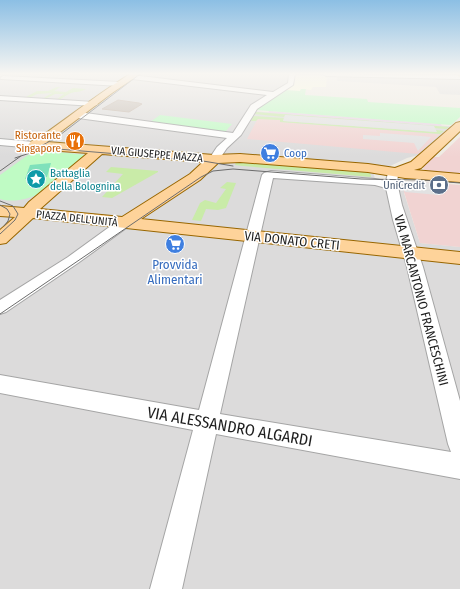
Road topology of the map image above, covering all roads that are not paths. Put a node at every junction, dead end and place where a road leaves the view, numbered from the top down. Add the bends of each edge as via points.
1 (55, 101) edge
2 (97, 101) edge
3 (263, 101) edge
4 (94, 104) junction
5 (78, 115) junction
6 (460, 125) edge
7 (235, 136) junction
8 (0, 142) edge
9 (34, 144) junction
10 (100, 149) junction
11 (430, 153) junction
12 (214, 158) junction
13 (416, 165) junction
14 (380, 170) junction
15 (433, 176) junction
16 (460, 178) edge
17 (393, 180) junction
18 (19, 211) edge
19 (124, 223) junction
20 (0, 226) edge
21 (252, 236) junction
22 (0, 239) edge
23 (410, 253) junction
24 (460, 258) edge
25 (0, 308) edge
26 (0, 384) edge
27 (207, 422) junction
28 (460, 444) edge
29 (460, 466) edge
30 (166, 589) edge

1 - 4 street
2 - 4 main road
3 - 7 street via 253,108
4 - 5 main road
5 - 7 street
5 - 9 main road via 50,136
6 - 11 main road
7 - 12 street via 236,139 227,153
8 - 9 street
9 - 10 main road
10 - 12 main road, VIA GIUSEPPE MAZZA
10 - 18 main road, PIAZZA DELL'UNITÀ
11 - 13 main road
11 - 14 main road via 392,169
12 - 14 main road, VIA GIUSEPPE MAZZA
12 - 19 main road via 200,174
13 - 15 main road via 424,173
13 - 17 main road
14 - 17 main road
15 - 16 main road
15 - 17 main road
17 - 21 street via 375,182 268,175
17 - 23 street, VIA MARCANTONIO FRANCESCHINI
18 - 19 main road, PIAZZA DELL'UNITÀ
18 - 20 main road
18 - 22 main road
19 - 21 main road, VIA DONATO CRETI
19 - 25 street
21 - 23 main road, VIA DONATO CRETI
21 - 27 street
23 - 24 main road, VIA DONATO CRETI
23 - 28 street, VIA MARCANTONIO FRANCESCHINI
26 - 27 street, VIA ALESSANDRO ALGARDI
27 - 29 street, VIA ALESSANDRO ALGARDI
27 - 30 street

